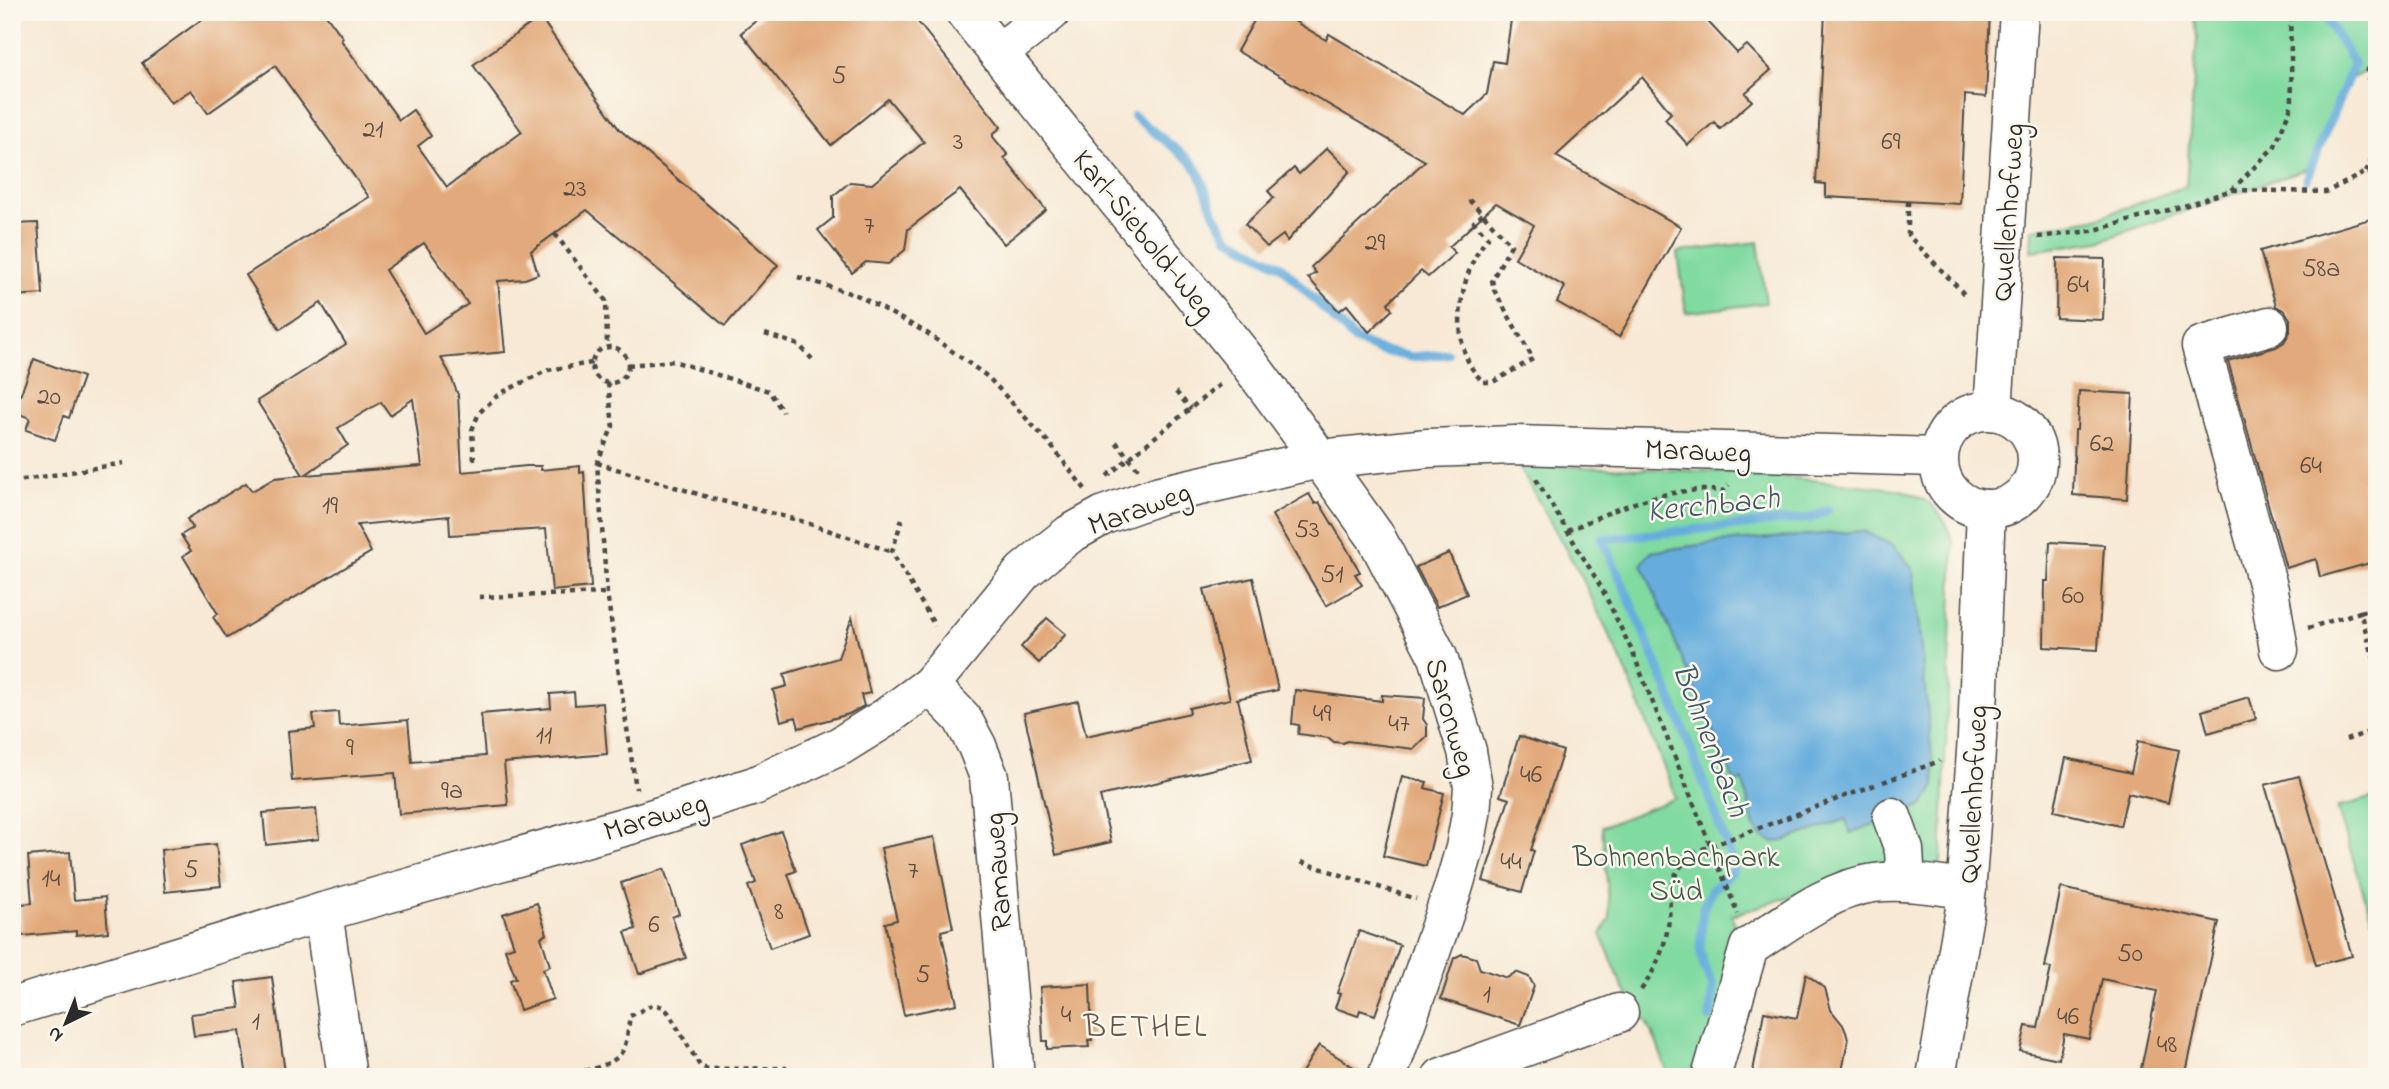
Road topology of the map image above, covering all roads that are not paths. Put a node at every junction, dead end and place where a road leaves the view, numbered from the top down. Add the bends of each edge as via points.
1 (965, 12) edge
2 (1051, 12) edge
3 (2019, 12) edge
4 (999, 53) junction
5 (2269, 326) dead end
6 (1993, 411) junction
7 (1938, 457) junction
8 (1320, 459) junction
9 (1986, 509) junction
10 (2289, 641) road end
11 (942, 671) junction
12 (1892, 817) dead end
13 (1906, 882) junction
14 (1967, 890) junction
15 (323, 912) junction
16 (12, 1007) edge
17 (1619, 1013) road end
18 (1390, 1076) edge
19 (347, 1077) edge
20 (1015, 1077) edge
21 (1442, 1077) edge
22 (1711, 1077) edge
23 (1936, 1077) edge

1 - 4 street, Karl-Siebold-Weg
2 - 4 street
3 - 6 street, Quellenhofweg
4 - 8 street, Karl-Siebold-Weg via 1248,362
5 - 10 street via 2201,346 2269,590
6 - 7 street via 1958,420 1943,440
6 - 9 street via 2023,425 2037,455 2029,487 2017,499
7 - 8 street, Maraweg via 1515,445
7 - 9 street via 1945,484 1955,497
8 - 11 street, Maraweg via 1141,501 1096,503 1070,534 1023,572
8 - 18 street, Saronweg via 1376,537 1438,657 1467,751 1473,787 1465,848
9 - 14 street, Quellenhofweg
11 - 15 street, Maraweg via 840,746 754,786
11 - 20 street, Ramaweg via 989,777
12 - 13 street via 1904,850
13 - 14 street
13 - 22 street via 1853,887 1831,896 1749,947
14 - 23 street, Quellenhofweg
15 - 16 street, Maraweg
15 - 19 street
17 - 21 street

